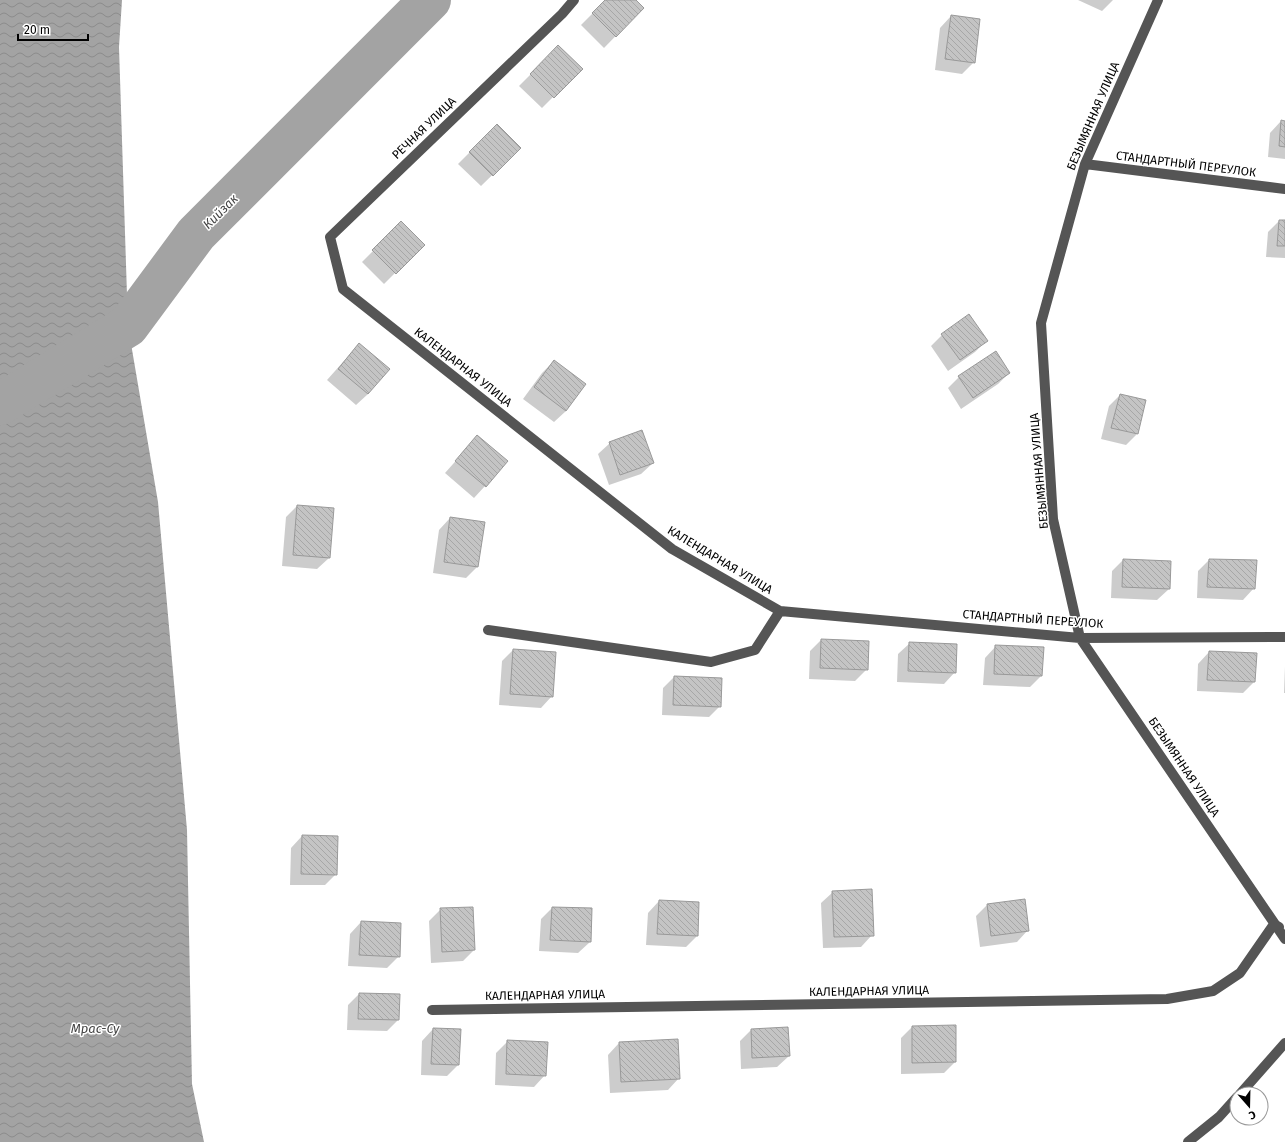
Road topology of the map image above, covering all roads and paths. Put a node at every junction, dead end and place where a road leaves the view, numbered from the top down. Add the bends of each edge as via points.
1 (574, 0) edge
2 (1158, 0) edge
3 (1085, 164) junction
4 (1285, 189) edge
5 (343, 289) joint
6 (780, 611) junction
7 (488, 630) dead end
8 (1285, 637) edge
9 (1080, 638) junction
10 (1274, 924) junction
11 (1285, 932) edge
12 (1285, 939) edge
13 (432, 1010) dead end
14 (1285, 1043) edge
15 (1247, 1086) edge
16 (1229, 1106) edge
17 (1188, 1142) edge

1 - 5 street, РЕЧНАЯ УЛИЦА via 330,237
2 - 3 street, БЕЗЫМЯННАЯ УЛИЦА
3 - 4 street, СТАНДАРТНЫЙ ПЕРЕУЛОК
3 - 9 street, БЕЗЫМЯННАЯ УЛИЦА via 1042,323 1053,519
5 - 6 street, КАЛЕНДАРНАЯ УЛИЦА via 672,549
6 - 7 street via 755,650 711,662
6 - 9 street, СТАНДАРТНЫЙ ПЕРЕУЛОК
8 - 9 street, СТАНДАРТНЫЙ ПЕРЕУЛОК
9 - 10 street, БЕЗЫМЯННАЯ УЛИЦА
10 - 11 street, БЕЗЫМЯННАЯ УЛИЦА
10 - 12 street, БЕЗЫМЯННАЯ УЛИЦА
10 - 13 street, КАЛЕНДАРНАЯ УЛИЦА via 1240,973 1213,990 1167,999
14 - 15 street
16 - 17 street

